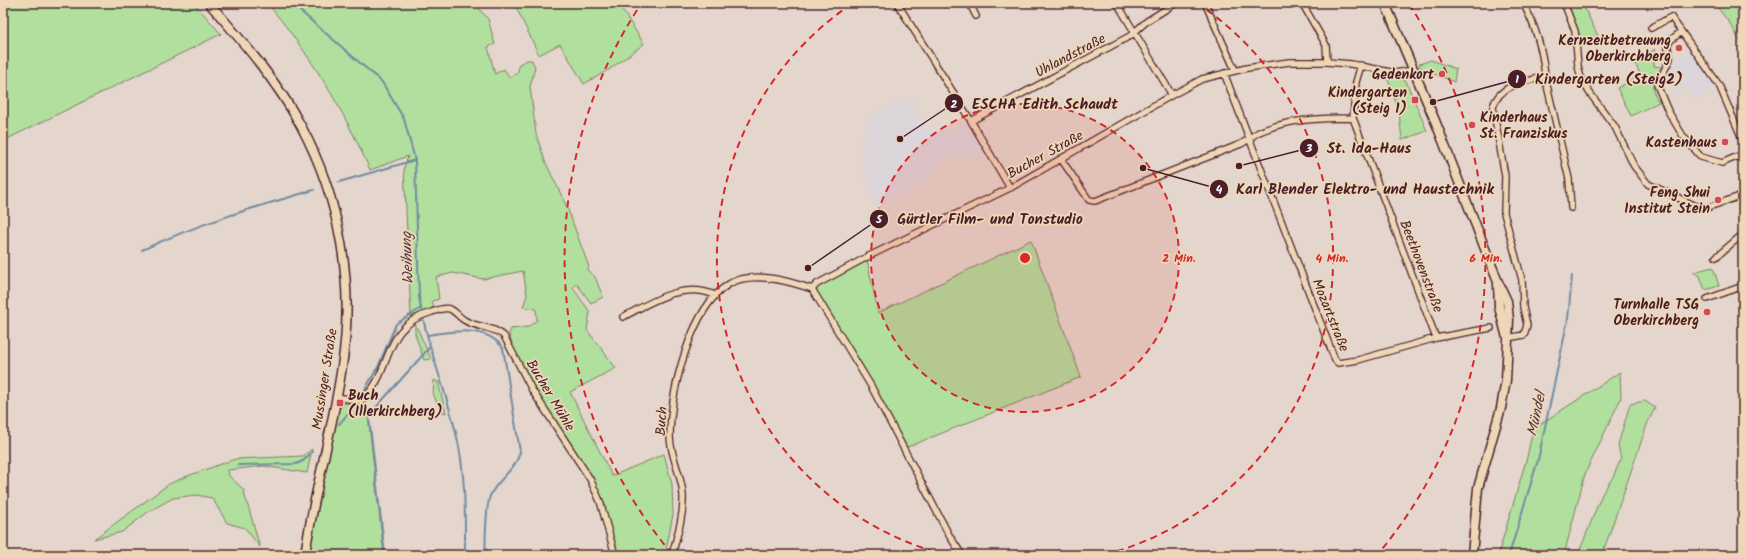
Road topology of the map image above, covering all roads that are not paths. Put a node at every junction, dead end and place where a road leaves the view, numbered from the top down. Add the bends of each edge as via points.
1 (209, 3) edge
2 (897, 3) edge
3 (972, 3) edge
4 (1117, 3) edge
5 (1176, 3) edge
6 (1205, 3) edge
7 (1302, 3) edge
8 (1385, 3) edge
9 (1523, 3) edge
10 (1564, 3) edge
11 (976, 16) dead end
12 (1651, 28) dead end
13 (1134, 31) junction
14 (1681, 32) junction
15 (1327, 62) junction
16 (1361, 65) junction
17 (1235, 70) junction
18 (1414, 70) junction
19 (1224, 73) junction
20 (1545, 77) junction
21 (1172, 95) junction
22 (1353, 118) junction
23 (971, 121) junction
24 (1249, 139) junction
25 (1743, 141) edge
26 (1743, 154) edge
27 (1061, 159) junction
28 (1010, 188) junction
29 (1743, 195) edge
30 (1571, 208) dead end
31 (1743, 234) edge
32 (1716, 257) dead end
33 (1743, 286) edge
34 (812, 289) junction
35 (715, 295) junction
36 (1707, 300) dead end
37 (623, 317) dead end
38 (1490, 328) dead end
39 (1436, 338) junction
40 (1507, 338) junction
41 (336, 398) junction
42 (305, 555) edge
43 (615, 555) edge
44 (672, 555) edge
45 (962, 555) edge
46 (1472, 555) edge

1 - 41 street, Mussinger Straße via 251,51 292,110 326,182 340,236 346,292 345,340
2 - 23 street
3 - 11 street
4 - 13 street
5 - 13 street, Uhlandstraße
6 - 17 street
7 - 15 street via 1326,45
8 - 18 street
9 - 20 street via 1544,62
10 - 29 street via 1575,31 1581,78 1615,127 1634,166 1648,184 1706,208
12 - 14 street via 1671,17
13 - 21 street
13 - 23 street, Uhlandstraße via 1130,36
14 - 25 street via 1700,55 1719,85
14 - 26 street via 1667,43 1670,60 1657,85 1668,111 1683,136 1701,157 1722,163
15 - 16 street, Bucher Straße
15 - 17 street, Bucher Straße via 1289,62
16 - 18 street, Bucher Straße via 1395,73
16 - 22 street, Beethovenstraße via 1356,82
17 - 19 street, Bucher Straße
18 - 40 street via 1507,301
19 - 21 street, Bucher Straße via 1194,82
19 - 24 street, Mozartstraße
20 - 30 street via 1569,179
20 - 40 street via 1524,81 1505,89 1495,99 1493,107 1505,176 1504,213 1522,280 1527,325 1524,335
21 - 27 street, Bucher Straße
22 - 24 street via 1320,118 1295,122 1258,132
22 - 39 street, Beethovenstraße
23 - 28 street
24 - 27 street via 1095,201 1089,200
24 - 39 street, Mozartstraße via 1335,360 1338,363 1358,360
27 - 28 street, Bucher Straße
28 - 34 street, Bucher Straße via 869,256
31 - 32 street
33 - 36 street
34 - 35 street, Buch via 782,280 755,278 729,284
34 - 45 street via 871,386
35 - 37 street via 690,290 672,293
35 - 44 street, Buch via 686,347 672,415 671,444 683,495
38 - 39 street
40 - 46 street via 1506,380 1501,408 1478,488
41 - 42 street, Mussinger Straße
41 - 43 street, Bucher Mühle via 360,401 370,393 398,333 415,317 450,309 465,321 498,330 504,336 532,390 590,479 600,501

